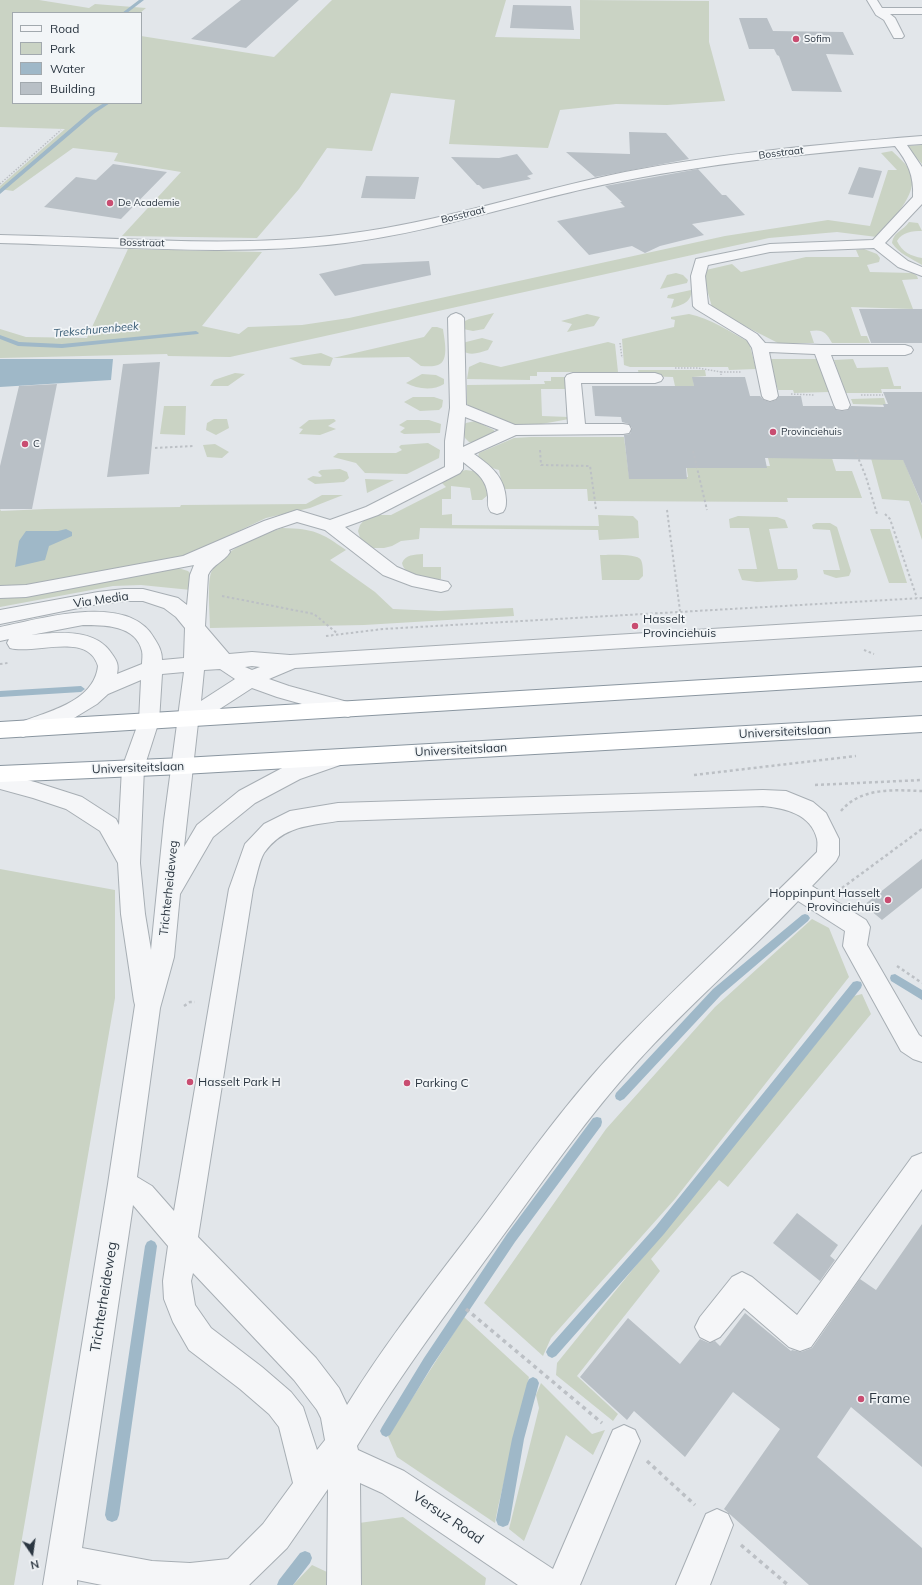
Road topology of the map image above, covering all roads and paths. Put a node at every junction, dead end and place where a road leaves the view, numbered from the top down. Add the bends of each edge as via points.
1 (872, 0) edge
2 (922, 11) edge
3 (880, 12) junction
4 (893, 36) dead end
5 (61, 130) dead end
6 (922, 140) edge
7 (893, 143) junction
8 (921, 174) edge
9 (0, 184) edge
10 (0, 239) edge
11 (878, 244) junction
12 (922, 272) edge
13 (456, 318) dead end
14 (760, 347) junction
15 (821, 350) junction
16 (905, 350) dead end
17 (655, 378) dead end
18 (770, 396) dead end
19 (842, 404) dead end
20 (458, 408) junction
21 (577, 429) junction
22 (623, 429) dead end
23 (514, 430) junction
24 (537, 430) junction
25 (193, 446) dead end
26 (155, 448) dead end
27 (855, 450) dead end
28 (693, 451) dead end
29 (457, 455) junction
30 (497, 508) dead end
31 (596, 509) dead end
32 (667, 510) dead end
33 (707, 510) dead end
34 (877, 514) dead end
35 (885, 514) dead end
36 (331, 526) junction
37 (241, 538) junction
38 (441, 586) dead end
39 (0, 592) edge
40 (198, 593) junction
41 (917, 598) junction
42 (922, 598) edge
43 (680, 611) junction
44 (0, 617) edge
45 (922, 623) edge
46 (195, 627) junction
47 (0, 634) edge
48 (0, 644) edge
49 (224, 661) junction
50 (292, 661) junction
51 (194, 664) junction
52 (152, 668) junction
53 (922, 674) edge
54 (250, 679) junction
55 (102, 688) junction
56 (348, 709) junction
57 (189, 719) junction
58 (149, 721) junction
59 (922, 724) edge
60 (23, 729) junction
61 (0, 730) edge
62 (856, 756) dead end
63 (335, 758) junction
64 (183, 766) junction
65 (133, 768) junction
66 (0, 774) edge
67 (690, 776) dead end
68 (922, 780) edge
69 (0, 781) edge
70 (814, 785) dead end
71 (922, 791) edge
72 (839, 815) dead end
73 (922, 829) edge
74 (129, 863) junction
75 (796, 888) junction
76 (842, 888) dead end
77 (169, 892) junction
78 (148, 1008) junction
79 (922, 1050) edge
80 (922, 1166) edge
81 (122, 1184) junction
82 (184, 1243) junction
83 (477, 1318) dead end
84 (710, 1327) dead end
85 (624, 1441) joint
86 (343, 1451) junction
87 (310, 1488) junction
88 (718, 1525) dead end
89 (61, 1573) edge
90 (230, 1580) edge
91 (344, 1585) edge
92 (547, 1585) edge
93 (563, 1585) edge
94 (693, 1585) edge

1 - 3 street
2 - 3 street
3 - 4 street via 879,19
5 - 9 path
6 - 7 street, Bosstraat
7 - 8 street via 913,161
7 - 10 street, Bosstraat via 733,158 654,171 584,185 433,222 368,235 313,242 199,245
8 - 11 street via 917,210
11 - 12 street via 902,264
11 - 14 street via 770,248 701,262 698,276 701,306 752,337
13 - 20 street
14 - 15 street
14 - 18 street
15 - 16 street
15 - 19 street
17 - 21 street via 573,378
20 - 23 street
20 - 29 street via 454,441
21 - 22 street
21 - 24 street
23 - 24 street
23 - 29 street
24 - 31 path via 541,465 590,466
25 - 26 path
27 - 34 path
28 - 33 path
29 - 30 street via 489,474 496,483
29 - 36 street via 454,469 372,511
32 - 43 path
35 - 41 path via 890,519
36 - 37 street via 296,516
36 - 38 street via 390,571 412,580
37 - 39 street via 188,561 26,591
37 - 40 street via 204,564 199,575
40 - 43 path via 314,614 338,634
40 - 46 street
41 - 42 path
41 - 43 path
44 - 46 street, Via Media via 98,598 143,595 171,603 183,612
45 - 50 street
46 - 49 street, Via Media
46 - 51 street
47 - 52 street, Via Media via 83,618 109,619 128,624 143,635 152,651
48 - 55 street via 73,640 98,648 109,667
49 - 50 street via 252,658
49 - 51 street
49 - 54 street, Via Media
50 - 54 street
51 - 52 street
51 - 57 street
52 - 55 street
52 - 58 street, Via Media
53 - 56 highway
54 - 56 street, Via Media via 281,691
54 - 57 street
55 - 60 street via 90,700 73,709
56 - 57 highway
57 - 58 highway
57 - 64 street
58 - 60 highway
58 - 65 street, Via Media
59 - 63 highway, Universiteitslaan
60 - 61 highway
62 - 67 path
63 - 64 highway, Universiteitslaan
63 - 77 street via 292,773 247,797 205,831
64 - 65 highway, Universiteitslaan
64 - 77 street, Trichterheideweg
65 - 66 highway, Universiteitslaan
65 - 74 street, Trichterheideweg
68 - 70 path
69 - 74 street via 74,803 101,820 108,825
71 - 72 path via 867,793 855,797
73 - 76 path
74 - 78 street, Trichterheideweg via 133,914
75 - 79 street via 858,927 855,946 910,1043
75 - 82 street via 828,855 828,839 818,819 805,808 786,800 763,798 338,812 290,820 272,830 253,850 241,889
75 - 86 street via 629,1053 576,1114 403,1347 370,1396
77 - 78 street, Trichterheideweg via 162,957
78 - 81 street, Trichterheideweg
80 - 84 street via 800,1336 742,1287
81 - 82 street via 142,1195
81 - 89 street, Trichterheideweg
82 - 86 street via 306,1369 328,1399 336,1416
82 - 87 street via 177,1281 178,1299 183,1312 200,1339 251,1378 292,1418 298,1433
83 - 85 path
85 - 93 street
86 - 87 street
86 - 91 street
86 - 92 street, Versuz Road
87 - 90 street via 275,1536
88 - 94 street
89 - 90 street

